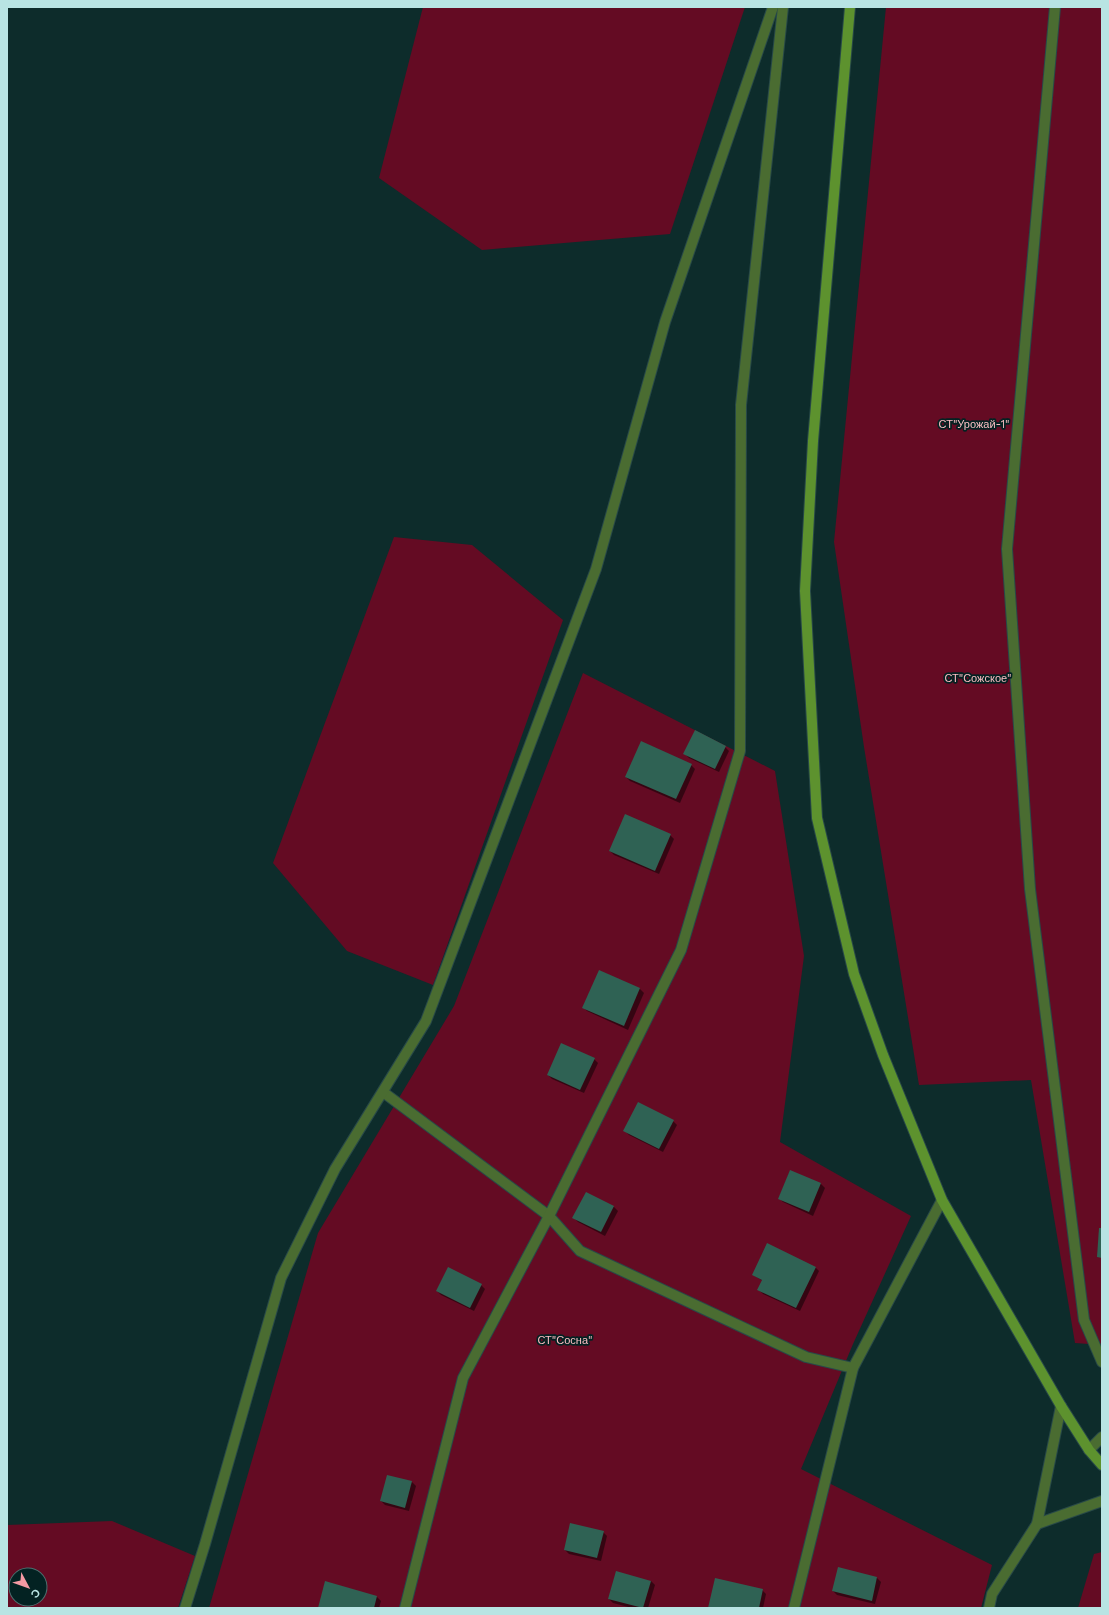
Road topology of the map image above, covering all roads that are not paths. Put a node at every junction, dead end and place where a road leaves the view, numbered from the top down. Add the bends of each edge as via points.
1 (773, 7) edge
2 (783, 7) edge
3 (850, 7) edge
4 (1055, 7) edge
5 (383, 1092) junction
6 (942, 1200) junction
7 (549, 1216) junction
8 (1102, 1362) edge
9 (853, 1368) junction
10 (1061, 1406) junction
11 (1102, 1437) edge
12 (1089, 1450) junction
13 (1102, 1465) edge
14 (1102, 1501) edge
15 (1036, 1524) junction
16 (185, 1608) edge
17 (405, 1608) edge
18 (794, 1608) edge
19 (989, 1608) edge

1 - 5 lane via 665,322 596,569 426,1021
2 - 7 lane via 741,405 740,751 681,950
3 - 6 street via 814,433 805,591 818,818 854,974 885,1062
4 - 8 lane via 1007,549 1030,889 1084,1320
5 - 7 lane
5 - 16 lane via 335,1169 281,1278
6 - 9 lane
6 - 10 street
7 - 9 lane via 580,1250 806,1357
7 - 17 lane via 463,1378
9 - 18 lane
10 - 12 street
10 - 15 lane
11 - 12 lane
12 - 13 street
14 - 15 lane
15 - 19 lane via 992,1594

